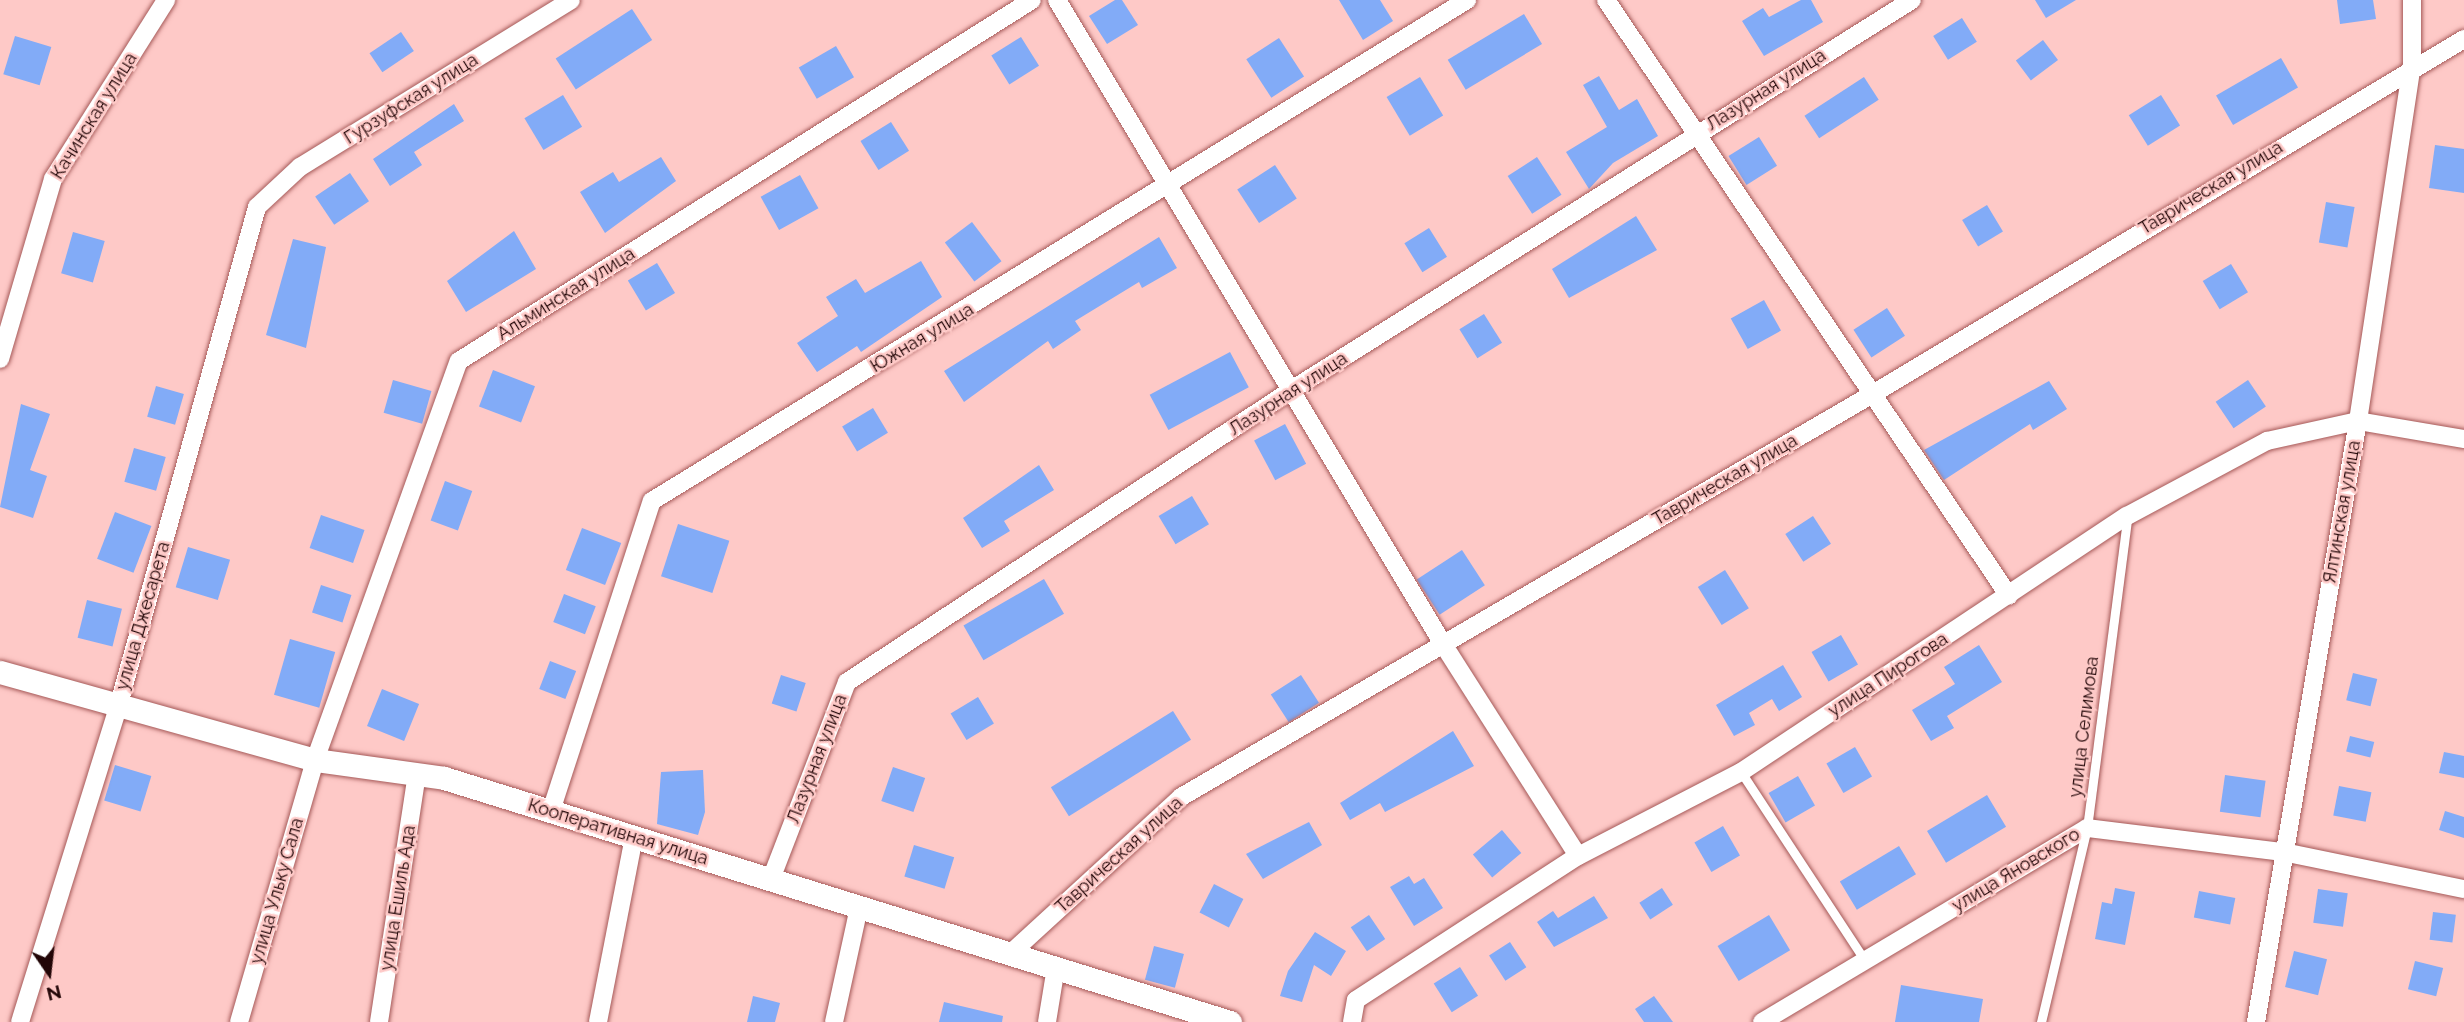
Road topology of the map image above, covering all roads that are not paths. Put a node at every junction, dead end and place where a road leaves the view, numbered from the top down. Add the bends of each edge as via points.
1 (166, 0) edge
2 (571, 0) edge
3 (1032, 0) edge
4 (1057, 0) edge
5 (1467, 0) edge
6 (1606, 0) edge
7 (1912, 0) edge
8 (2412, 0) edge
9 (2464, 39) edge
10 (2412, 66) junction
11 (1694, 135) junction
12 (1170, 187) junction
13 (257, 207) joint
14 (0, 359) edge
15 (1293, 389) junction
16 (1871, 395) junction
17 (2358, 421) junction
18 (2464, 439) edge
19 (2127, 516) junction
20 (2008, 596) junction
21 (1443, 644) junction
22 (0, 672) edge
23 (118, 707) junction
24 (315, 760) junction
25 (1741, 772) junction
26 (417, 775) junction
27 (551, 811) junction
28 (2087, 828) junction
29 (634, 837) junction
30 (2283, 852) junction
31 (1578, 856) junction
32 (771, 879) junction
33 (2464, 889) edge
34 (859, 906) junction
35 (1011, 953) junction
36 (1865, 961) junction
37 (1056, 967) junction
38 (20, 1022) edge
39 (239, 1022) edge
40 (379, 1022) edge
41 (598, 1022) edge
42 (834, 1022) edge
43 (1047, 1022) edge
44 (1230, 1022) edge
45 (1352, 1022) edge
46 (1762, 1022) edge
47 (2041, 1022) edge
48 (2256, 1022) edge

1 - 14 street, Качинская улица via 54,179
2 - 13 street, Гурзуфская улица via 300,167
3 - 24 street, Альминская улица via 459,361
4 - 12 street
5 - 12 street, Южная улица
6 - 11 street
7 - 11 street, Лазурная улица
8 - 10 street, Ялтинская улица
9 - 10 street, Таврическая улица
10 - 16 street, Таврическая улица
10 - 17 street, Ялтинская улица
11 - 15 street, Лазурная улица
11 - 16 street
12 - 15 street
12 - 27 street, Южная улица via 652,501
13 - 23 street, улица Джесарета
15 - 21 street
15 - 32 street, Лазурная улица via 847,682
16 - 20 street
16 - 21 street, Таврическая улица
17 - 18 street, улица Пирогова
17 - 19 street, улица Пирогова via 2267,441
17 - 30 street, Ялтинская улица
19 - 20 street, улица Пирогова
19 - 28 lane, улица Селимова
20 - 25 street, улица Пирогова
21 - 31 street
21 - 35 street, Таврическая улица via 1181,797
22 - 23 street, Кооперативная улица
23 - 24 street, Кооперативная улица
23 - 38 street, улица Джесарета
24 - 26 street, Кооперативная улица
24 - 39 street, улица Ульку Сала
25 - 31 street, улица Пирогова
25 - 36 lane
26 - 27 street, Кооперативная улица
26 - 40 street, улица Ешиль Ада
27 - 29 street, Кооперативная улица
28 - 30 street, улица Яновского
28 - 36 street, улица Яновского
28 - 47 lane, улица Селимова
29 - 32 street, Кооперативная улица
29 - 41 street
30 - 33 street, улица Яновского
30 - 48 street, Ялтинская улица
31 - 45 street, улица Пирогова via 1356,1000
32 - 34 street, Кооперативная улица
34 - 35 street, Кооперативная улица
34 - 42 street
35 - 37 street, Кооперативная улица
36 - 46 street, улица Яновского
37 - 43 street
37 - 44 street, Кооперативная улица

